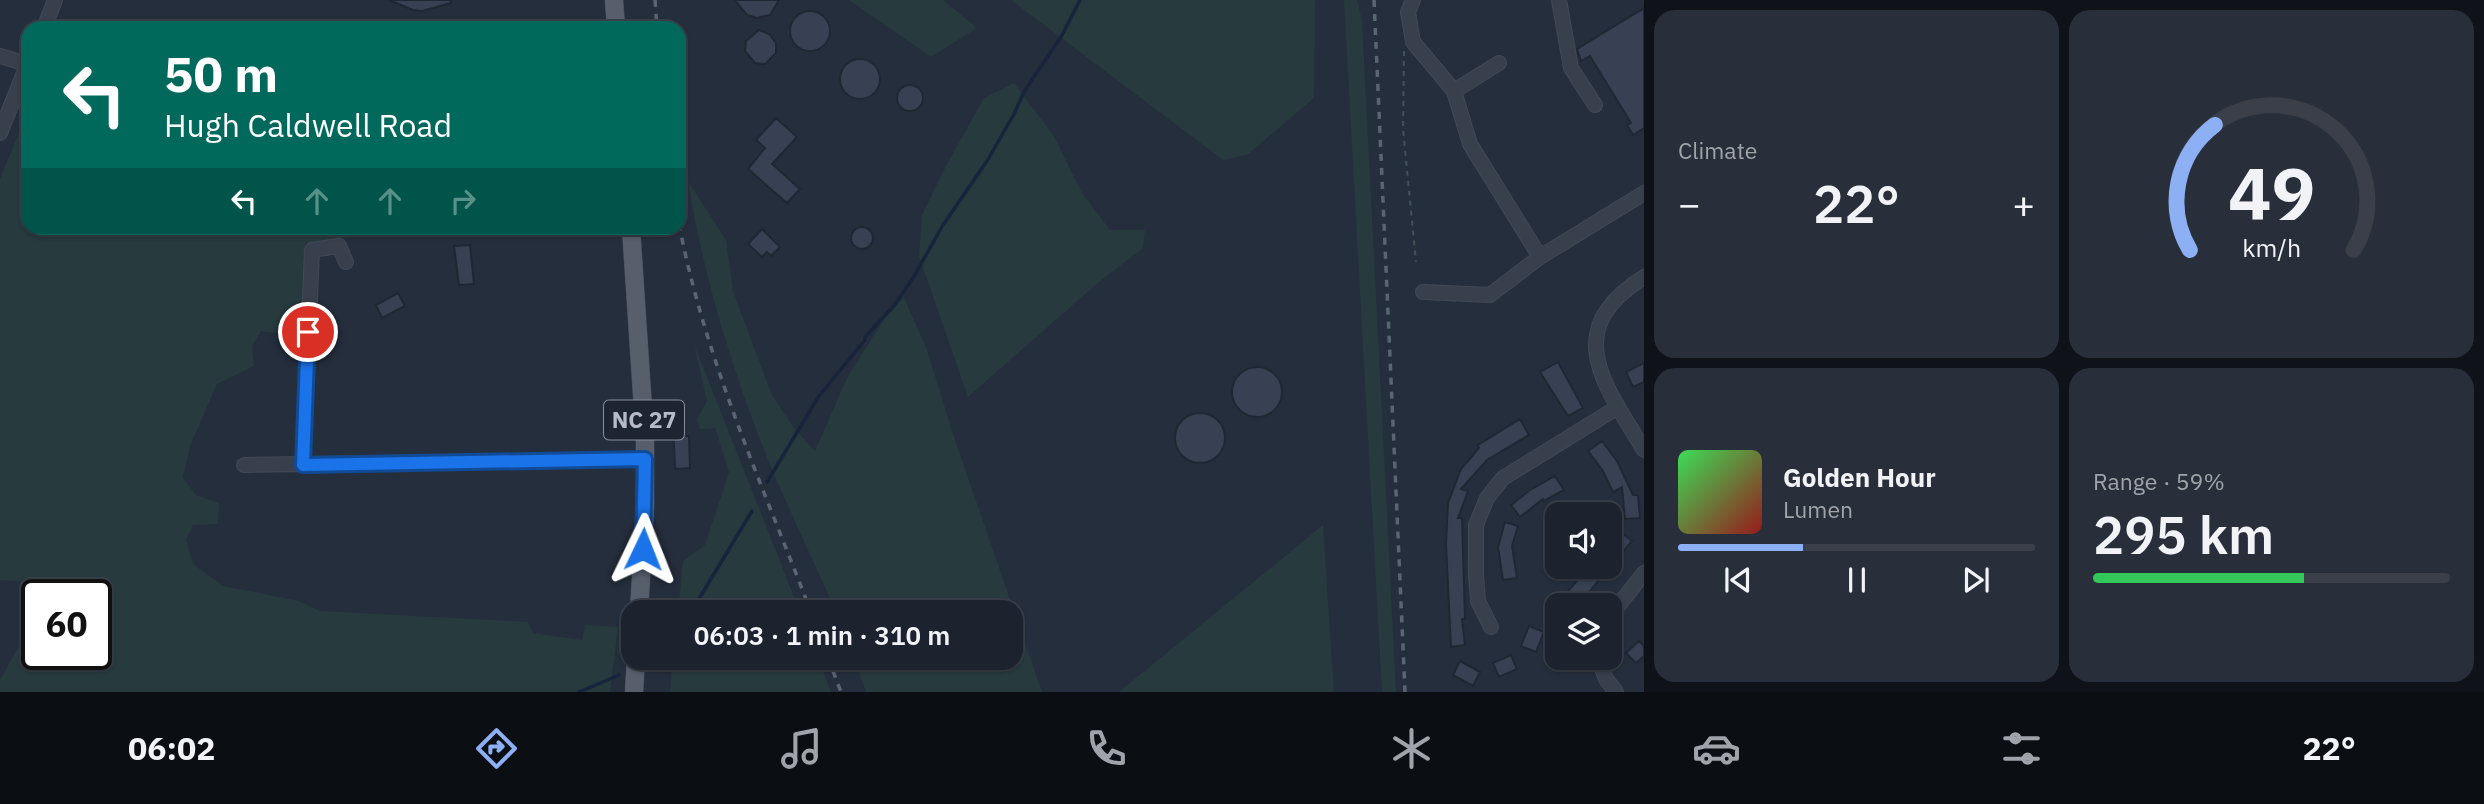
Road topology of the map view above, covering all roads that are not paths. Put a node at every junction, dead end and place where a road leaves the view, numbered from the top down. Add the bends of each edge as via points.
1 (55, 0) edge
2 (614, 0) edge
3 (1413, 0) edge
4 (1559, 0) edge
5 (47, 21) edge
6 (616, 21) edge
7 (0, 56) edge
8 (21, 62) edge
9 (1500, 63) dead end
10 (21, 81) edge
11 (1454, 90) junction
12 (1595, 105) dead end
13 (0, 131) edge
14 (1644, 193) edge
15 (632, 235) edge
16 (1540, 257) junction
17 (346, 262) dead end
18 (1644, 277) edge
19 (1423, 292) dead end
20 (1618, 407) junction
21 (1644, 450) edge
22 (645, 459) junction
23 (244, 464) dead end
24 (303, 465) junction
25 (1644, 573) edge
26 (640, 600) edge
27 (1622, 601) edge
28 (1491, 627) dead end
29 (635, 670) edge
30 (1603, 670) edge
31 (634, 692) edge
32 (1616, 692) edge

1 - 5 street
2 - 6 main road
3 - 11 street via 1408,12 1413,42
4 - 12 street via 1571,68
7 - 8 street
9 - 11 street
10 - 13 street
11 - 16 street via 1470,144
14 - 16 street
15 - 22 main road, NC 27
16 - 19 street via 1490,295
17 - 24 street via 339,246 312,250
18 - 20 street via 1614,298 1597,336 1596,357
20 - 21 street
20 - 28 street via 1503,478 1487,498 1476,525 1475,575 1479,601
22 - 24 street
22 - 26 main road, NC 27
23 - 24 street
25 - 27 street
29 - 31 main road
30 - 32 street

